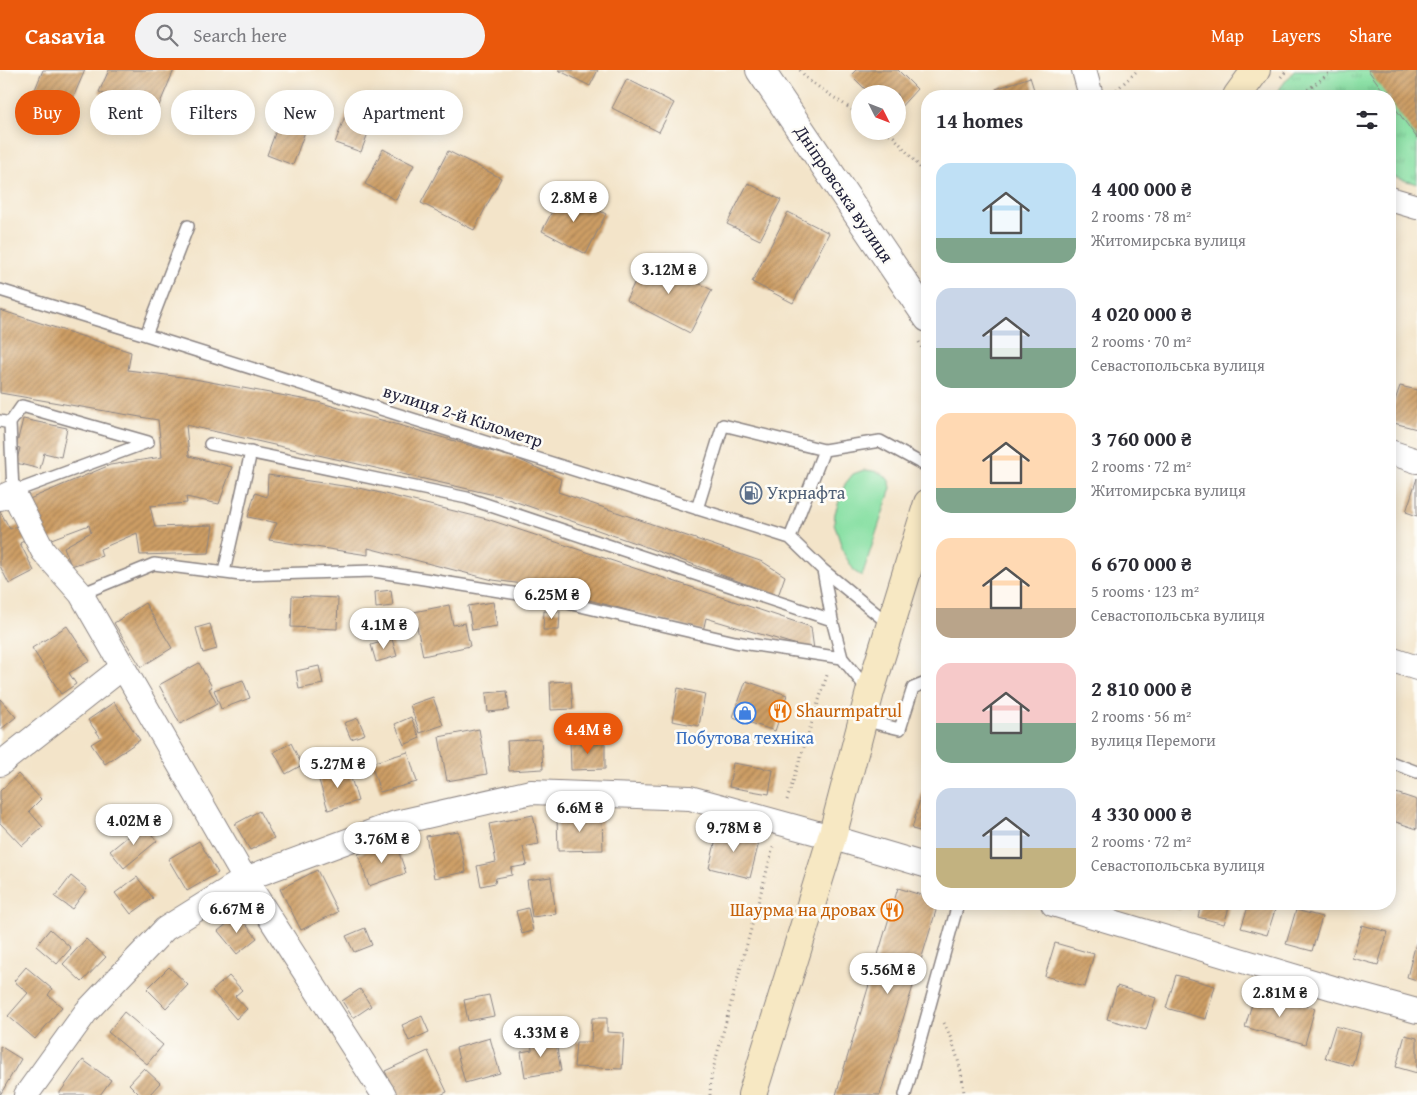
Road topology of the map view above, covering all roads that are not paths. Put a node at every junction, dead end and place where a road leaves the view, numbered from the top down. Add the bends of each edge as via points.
1 (760, 70) edge
2 (1084, 70) edge
3 (1256, 70) edge
4 (1089, 90) edge
5 (1241, 90) edge
6 (1396, 201) edge
7 (1417, 207) edge
8 (188, 226) dead end
9 (0, 290) edge
10 (921, 308) edge
11 (146, 335) junction
12 (5, 422) edge
13 (210, 444) dead end
14 (824, 450) junction
15 (251, 452) junction
16 (1396, 454) edge
17 (1417, 461) edge
18 (921, 463) edge
19 (7, 495) edge
20 (697, 508) junction
21 (921, 525) edge
22 (790, 538) junction
23 (823, 570) junction
24 (224, 572) junction
25 (81, 594) junction
26 (832, 620) junction
27 (889, 624) junction
28 (842, 658) junction
29 (1396, 661) edge
30 (123, 667) junction
31 (1417, 668) edge
32 (921, 685) edge
33 (870, 692) junction
34 (862, 720) junction
35 (0, 764) edge
36 (1396, 764) edge
37 (1417, 772) edge
38 (832, 837) junction
39 (921, 864) edge
40 (245, 878) junction
41 (956, 910) edge
42 (1073, 910) edge
43 (1417, 1011) edge
44 (26, 1095) edge
45 (384, 1095) edge
46 (752, 1095) edge
47 (905, 1095) edge

1 - 10 street, Дніпровська вулиця
2 - 4 street
3 - 5 main road
6 - 7 street
8 - 11 lane
9 - 11 lane, вулиця 2-й Кілометр
11 - 20 lane, вулиця 2-й Кілометр
12 - 19 lane
12 - 19 lane via 22,406 148,442
13 - 15 lane
14 - 18 lane via 880,440
14 - 20 lane via 723,425
14 - 22 lane
15 - 24 lane
15 - 26 lane via 467,498
16 - 17 street
19 - 25 street via 43,551
20 - 22 lane, вулиця 2-й Кілометр
21 - 27 main road
22 - 23 lane, вулиця 2-й Кілометр
23 - 26 lane
23 - 27 lane, вулиця 2-й Кілометр
24 - 25 lane via 154,564
24 - 28 lane via 241,575 374,571 550,599 734,642
25 - 30 street
26 - 28 lane
27 - 33 main road
28 - 33 lane
29 - 31 street
30 - 35 street
30 - 40 street
32 - 34 lane via 913,688 900,729
33 - 34 main road
34 - 38 main road
36 - 37 lane
38 - 39 street
38 - 40 street via 690,798 531,792 396,823
38 - 46 main road
40 - 44 street via 165,929 86,1012
40 - 45 street
41 - 47 lane
42 - 43 street

